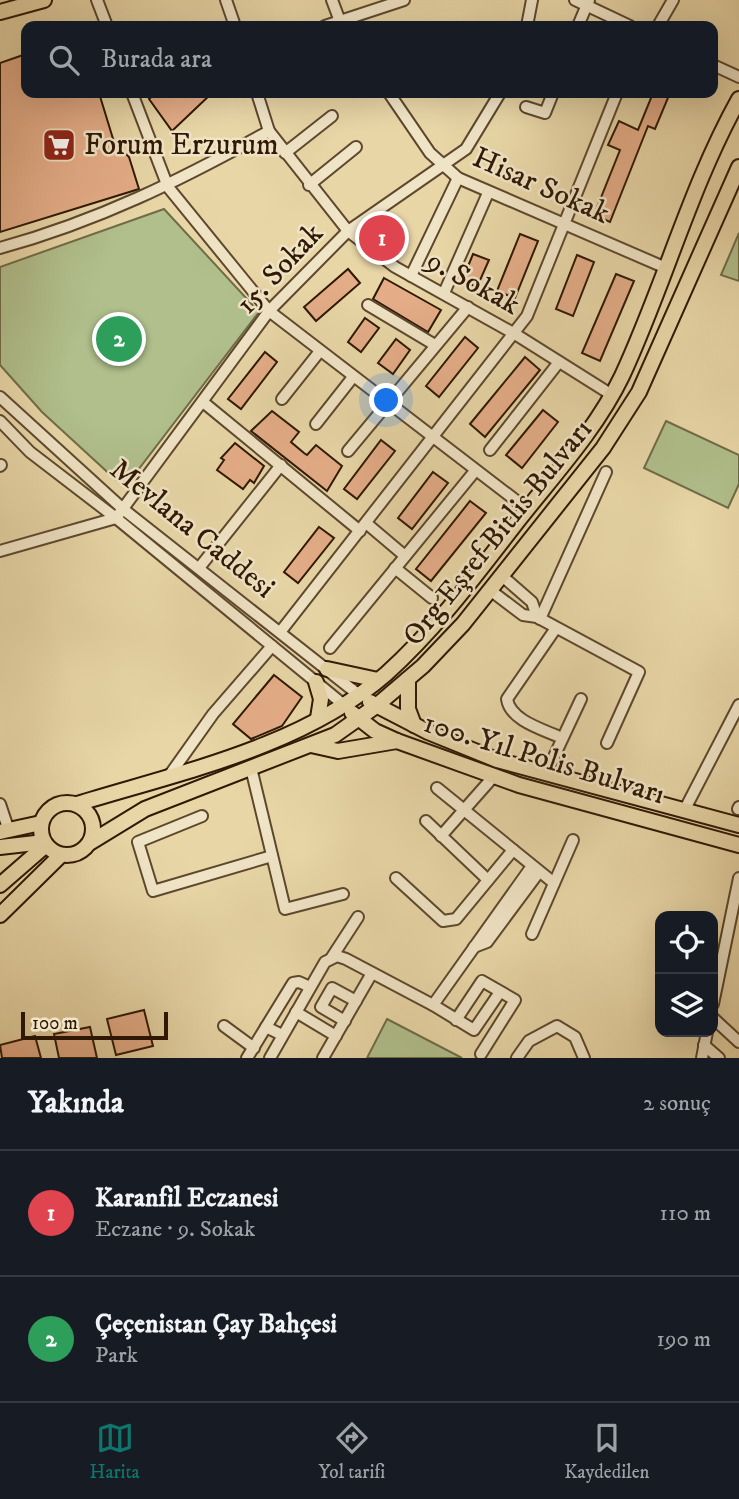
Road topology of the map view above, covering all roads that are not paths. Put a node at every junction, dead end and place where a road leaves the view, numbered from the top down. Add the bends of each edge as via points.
1 (44, 0) edge
2 (97, 0) edge
3 (226, 0) edge
4 (332, 0) edge
5 (404, 0) edge
6 (532, 0) edge
7 (575, 0) edge
8 (673, 0) edge
9 (588, 3) edge
10 (0, 12) edge
11 (105, 21) edge
12 (233, 21) edge
13 (340, 21) edge
14 (346, 21) edge
15 (528, 21) edge
16 (580, 21) edge
17 (620, 21) edge
18 (661, 21) edge
19 (718, 67) edge
20 (739, 77) edge
21 (134, 98) edge
22 (259, 98) edge
23 (393, 98) edge
24 (497, 98) edge
25 (551, 98) edge
26 (615, 98) edge
27 (739, 99) edge
28 (526, 107) dead end
29 (332, 116) dead end
30 (269, 131) junction
31 (356, 147) dead end
32 (285, 153) junction
33 (442, 165) junction
34 (738, 172) edge
35 (458, 178) junction
36 (309, 185) junction
37 (168, 187) junction
38 (488, 193) junction
39 (564, 223) junction
40 (348, 231) junction
41 (0, 248) edge
42 (666, 268) junction
43 (411, 276) junction
44 (444, 293) junction
45 (368, 305) dead end
46 (468, 307) junction
47 (269, 311) junction
48 (515, 334) junction
49 (435, 345) junction
50 (320, 351) junction
51 (559, 362) junction
52 (353, 377) junction
53 (612, 395) junction
54 (0, 397) edge
55 (282, 399) dead end
56 (203, 402) junction
57 (386, 402) junction
58 (0, 421) edge
59 (316, 424) dead end
60 (434, 439) junction
61 (490, 450) dead end
62 (348, 451) dead end
63 (281, 465) junction
64 (475, 471) junction
65 (606, 472) dead end
66 (527, 509) junction
67 (120, 513) junction
68 (363, 527) junction
69 (0, 551) edge
70 (405, 556) junction
71 (199, 568) junction
72 (395, 568) junction
73 (501, 575) junction
74 (490, 590) junction
75 (432, 598) dead end
76 (538, 618) junction
77 (556, 628) junction
78 (281, 631) junction
79 (272, 646) junction
80 (330, 648) dead end
81 (327, 669) junction
82 (408, 679) junction
83 (378, 680) junction
84 (316, 682) junction
85 (359, 695) junction
86 (581, 699) dead end
87 (344, 705) junction
88 (739, 705) edge
89 (376, 706) junction
90 (318, 718) junction
91 (358, 719) junction
92 (414, 725) junction
93 (562, 738) junction
94 (397, 741) junction
95 (607, 743) dead end
96 (312, 745) junction
97 (552, 761) dead end
98 (251, 768) junction
99 (169, 776) junction
100 (494, 776) junction
101 (438, 788) dead end
102 (0, 804) edge
103 (77, 804) junction
104 (685, 809) junction
105 (465, 810) junction
106 (202, 816) dead end
107 (426, 821) dead end
108 (41, 823) junction
109 (739, 825) edge
110 (5, 832) edge
111 (442, 836) junction
112 (573, 840) dead end
113 (91, 842) junction
114 (45, 844) junction
115 (739, 845) edge
116 (0, 847) edge
117 (513, 850) junction
118 (61, 855) junction
119 (272, 856) junction
120 (535, 869) junction
121 (396, 878) dead end
122 (739, 878) edge
123 (488, 880) junction
124 (554, 883) junction
125 (0, 884) edge
126 (343, 894) dead end
127 (0, 915) edge
128 (358, 916) dead end
129 (531, 934) dead end
130 (337, 957) junction
131 (373, 972) junction
132 (718, 980) edge
133 (310, 987) junction
134 (500, 992) junction
135 (356, 1001) junction
136 (433, 1004) junction
137 (296, 1012) junction
138 (456, 1020) junction
139 (345, 1021) junction
140 (718, 1023) edge
141 (224, 1026) dead end
142 (266, 1027) junction
143 (282, 1035) junction
144 (336, 1036) junction
145 (706, 1037) edge
146 (739, 1042) edge
147 (704, 1045) junction
148 (254, 1048) junction
149 (481, 1054) dead end
150 (247, 1058) edge
151 (270, 1058) edge
152 (323, 1058) edge
153 (517, 1058) edge
154 (584, 1058) edge
155 (702, 1058) edge
156 (719, 1058) edge

1 - 10 main road
2 - 11 street
3 - 12 street
4 - 13 street
5 - 14 street
6 - 15 street
7 - 9 street
8 - 18 street
9 - 16 street
9 - 17 street
19 - 20 street
21 - 37 street
22 - 30 street, 9. Sokak
23 - 33 street, Hisar Sokak
24 - 33 street, 15. Sokak via 466,149
25 - 28 street via 545,113
26 - 39 street
27 - 42 main road
29 - 32 street
30 - 32 street, 9. Sokak
30 - 37 street
31 - 36 street
32 - 36 street, 9. Sokak
33 - 35 street, Hisar Sokak
33 - 40 street, 15. Sokak
34 - 73 main road, Org Eşref Bitlis Bulvarı via 631,407
35 - 38 street, Hisar Sokak
35 - 43 street
36 - 40 street, 9. Sokak
37 - 41 street via 50,234
37 - 47 street
38 - 39 street, Hisar Sokak
38 - 44 street
39 - 42 street, Hisar Sokak
39 - 48 street via 527,316
40 - 43 street, 9. Sokak
40 - 47 street, 15. Sokak
42 - 53 main road
43 - 44 street, 9. Sokak
44 - 46 street, 9. Sokak
45 - 49 street
46 - 48 street, 9. Sokak
46 - 49 street
47 - 50 street
47 - 56 street, 15. Sokak
48 - 51 street, 9. Sokak
48 - 60 street
49 - 57 street
50 - 52 street
50 - 55 street
51 - 53 street, 9. Sokak
51 - 61 street
52 - 57 street
52 - 59 street
53 - 66 main road
54 - 67 street, Mevlana Caddesi
56 - 63 street
56 - 67 street, 15. Sokak
57 - 60 street
57 - 62 street
58 - 67 street, Mevlana Caddesi via 30,452
60 - 64 street
60 - 68 street
63 - 68 street
63 - 71 street
64 - 66 street
64 - 70 street
65 - 76 street
66 - 83 main road via 436,623
67 - 69 street
67 - 71 street, Mevlana Caddesi
67 - 79 street, Mevlana Caddesi
68 - 70 street
68 - 78 street
70 - 72 street
71 - 78 street, Mevlana Caddesi
72 - 75 street
72 - 80 street
73 - 74 main road, Org Eşref Bitlis Bulvarı
73 - 76 street via 532,602
74 - 76 street via 523,615
74 - 82 main road, Org Eşref Bitlis Bulvarı
76 - 77 street
77 - 93 street via 507,699 515,715
77 - 95 street via 639,673
78 - 81 street, Mevlana Caddesi
79 - 84 street, Mevlana Caddesi
79 - 99 street
81 - 83 main road
81 - 85 street, Mevlana Caddesi
82 - 89 main road, Org Eşref Bitlis Bulvarı
82 - 92 main road via 408,709
83 - 85 main road
84 - 87 street, Mevlana Caddesi
84 - 90 main road via 321,699
85 - 87 main road
85 - 89 main road
86 - 93 street
87 - 90 main road
87 - 91 main road, 100. Yıl Polis Bulvarı
88 - 104 street
89 - 91 main road, Org Eşref Bitlis Bulvarı
89 - 92 main road
90 - 99 main road via 226,758
91 - 94 main road, 100. Yıl Polis Bulvarı
91 - 96 main road, Org Eşref Bitlis Bulvarı
92 - 104 main road via 496,760
93 - 97 street
94 - 96 main road via 338,751
94 - 100 main road, 100. Yıl Polis Bulvarı
96 - 98 main road, Org Eşref Bitlis Bulvarı
98 - 113 main road, Org Eşref Bitlis Bulvarı via 145,809
98 - 119 street
99 - 103 main road
100 - 105 street
100 - 115 main road, 100. Yıl Polis Bulvarı
101 - 105 street
102 - 110 street
103 - 108 main road via 51,808
103 - 113 main road via 94,824
104 - 109 main road
105 - 111 street
105 - 117 street
106 - 119 street via 138,842 153,891
107 - 111 street
108 - 110 main road
108 - 114 main road
111 - 123 street
112 - 124 street
113 - 118 main road via 78,854
114 - 116 main road
114 - 118 main road
114 - 125 main road
117 - 120 street
117 - 123 street
118 - 127 main road
119 - 126 street via 285,909
120 - 124 street
120 - 136 street via 488,942 474,947
121 - 123 street via 447,922 456,919
122 - 132 street
124 - 129 street
128 - 130 street
130 - 131 street
130 - 133 street via 325,962
131 - 135 street
131 - 136 street
133 - 137 street
133 - 142 street via 293,984
134 - 138 street via 474,1030
134 - 138 street via 482,981
134 - 149 street via 514,1000
135 - 139 street
135 - 139 street via 332,988 326,997 321,1007
136 - 138 street
137 - 143 street
137 - 144 street
139 - 144 street
140 - 146 street
141 - 148 street
142 - 143 street
142 - 148 street
143 - 151 street
144 - 152 street
145 - 147 street
147 - 155 street
147 - 156 street
148 - 150 street
153 - 154 street via 529,1041 557,1026 575,1037

